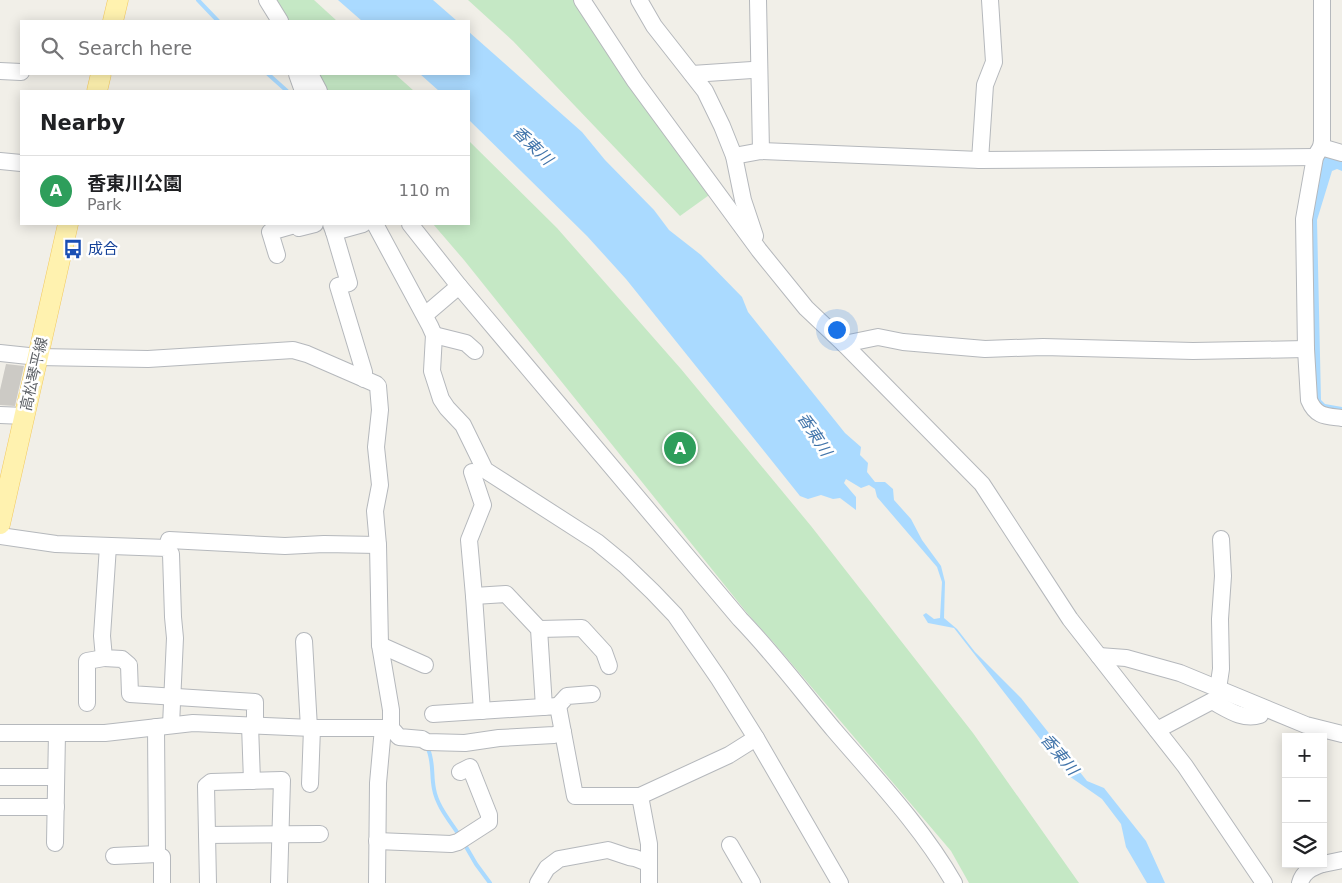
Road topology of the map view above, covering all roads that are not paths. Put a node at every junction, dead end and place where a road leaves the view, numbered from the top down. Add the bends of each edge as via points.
1 (118, 0) edge
2 (267, 0) edge
3 (639, 0) edge
4 (758, 0) edge
5 (990, 0) edge
6 (1322, 0) edge
7 (585, 1) edge
8 (113, 20) edge
9 (279, 20) edge
10 (752, 70) dead end
11 (0, 71) edge
12 (20, 72) edge
13 (692, 74) junction
14 (101, 75) edge
15 (297, 75) edge
16 (311, 75) edge
17 (97, 90) edge
18 (303, 90) edge
19 (318, 90) edge
20 (761, 151) junction
21 (1327, 151) edge
22 (734, 156) junction
23 (980, 160) junction
24 (0, 161) edge
25 (20, 163) edge
26 (68, 225) edge
27 (294, 225) edge
28 (298, 225) edge
29 (311, 225) edge
30 (356, 225) edge
31 (376, 225) edge
32 (411, 225) edge
33 (333, 228) edge
34 (759, 250) junction
35 (276, 255) dead end
36 (459, 286) junction
37 (425, 315) junction
38 (434, 336) junction
39 (844, 344) junction
40 (1306, 349) junction
41 (475, 351) dead end
42 (0, 353) edge
43 (38, 357) junction
44 (371, 381) junction
45 (0, 415) edge
46 (24, 416) junction
47 (1342, 418) edge
48 (472, 472) dead end
49 (4, 486) edge
50 (0, 524) edge
51 (0, 536) edge
52 (1221, 539) dead end
53 (375, 545) junction
54 (108, 546) junction
55 (167, 548) junction
56 (474, 596) junction
57 (539, 629) junction
58 (304, 641) dead end
59 (380, 645) junction
60 (1099, 656) junction
61 (104, 658) junction
62 (425, 665) dead end
63 (609, 666) dead end
64 (1218, 689) junction
65 (592, 694) dead end
66 (173, 696) junction
67 (87, 703) dead end
68 (551, 706) junction
69 (1261, 707) junction
70 (482, 711) junction
71 (433, 714) dead end
72 (252, 725) junction
73 (163, 726) junction
74 (310, 728) junction
75 (387, 728) junction
76 (1157, 730) junction
77 (563, 732) junction
78 (0, 733) edge
79 (57, 733) junction
80 (1342, 734) edge
81 (756, 738) junction
82 (460, 772) dead end
83 (0, 777) edge
84 (56, 777) junction
85 (252, 781) junction
86 (310, 784) dead end
87 (640, 796) junction
88 (0, 807) edge
89 (56, 807) junction
90 (281, 834) junction
91 (320, 834) dead end
92 (207, 835) junction
93 (377, 841) junction
94 (55, 843) dead end
95 (730, 845) dead end
96 (157, 854) junction
97 (114, 856) dead end
98 (1342, 860) edge
99 (648, 863) junction
100 (1327, 863) edge
101 (1314, 868) edge
102 (162, 883) edge
103 (208, 883) edge
104 (280, 883) edge
105 (377, 883) edge
106 (538, 883) edge
107 (649, 883) edge
108 (752, 883) edge
109 (840, 883) edge
110 (954, 883) edge
111 (1264, 883) edge
112 (1300, 883) edge

1 - 8 main road
2 - 9 street
3 - 13 street via 654,26
4 - 20 street
5 - 23 street via 994,62 985,85
6 - 21 street via 1323,126
7 - 34 street via 635,81
10 - 13 street
11 - 12 street
13 - 22 street via 722,126
14 - 17 main road
15 - 18 street
16 - 19 street
20 - 22 street
20 - 23 street
21 - 23 street
21 - 40 street via 1304,218
22 - 34 street via 743,200
24 - 25 street
26 - 43 main road, 高松琴平線
27 - 35 street via 270,232
28 - 29 street via 299,228
30 - 33 street
31 - 37 street
32 - 36 street
33 - 44 street via 349,282 338,286 364,372
34 - 39 street via 806,308
36 - 37 street
36 - 110 street via 895,800
37 - 38 street
38 - 41 street via 466,342
38 - 81 street via 432,371 441,399 463,425 485,470 597,542 653,592 690,636
39 - 40 street via 878,337 985,349
39 - 60 street via 982,484 1070,619
40 - 47 street via 1312,408 1317,413
42 - 43 street
43 - 44 street via 148,359 293,350
43 - 46 main road, 高松琴平線
44 - 53 street via 378,386 380,410 376,447 380,484
45 - 46 street
46 - 49 main road, 高松琴平線
48 - 56 street via 483,505 469,540
49 - 50 main road, 高松琴平線
51 - 54 street via 56,544
52 - 64 street via 1223,576
53 - 55 street via 285,546 168,540
53 - 59 street
54 - 55 street
54 - 61 street via 102,636
55 - 66 street via 171,554 175,638
56 - 57 street via 506,594
56 - 70 street
57 - 63 street via 582,628 604,652
57 - 68 street
58 - 74 street
59 - 62 street
59 - 75 street via 391,710
60 - 64 street via 1126,658 1180,673
60 - 76 street
61 - 66 street via 122,659 130,665 130,694
61 - 67 street via 87,661
64 - 69 street
65 - 68 street via 567,696
66 - 72 street via 255,702
66 - 73 street
68 - 70 street
68 - 77 street
69 - 76 street via 1260,715 1252,718 1212,702
69 - 80 street via 1306,725
70 - 71 street
72 - 73 street via 193,723
72 - 74 street
72 - 85 street
73 - 79 street via 105,733
73 - 96 street
74 - 75 street
74 - 86 street
75 - 77 street via 399,737 465,743
75 - 93 street via 378,783
76 - 111 street
77 - 87 street via 575,796
78 - 79 street
79 - 84 street
81 - 87 street via 729,755
81 - 109 street
82 - 93 street via 470,768 489,822 451,844
83 - 84 street
84 - 89 street
85 - 90 street via 282,780
85 - 92 street via 212,782 206,786
87 - 99 street via 649,844
88 - 89 street
89 - 94 street
90 - 91 street
90 - 92 street
90 - 104 street
92 - 103 street
93 - 105 street
95 - 108 street
96 - 97 street
96 - 102 street via 162,857
98 - 100 street
99 - 106 street via 608,850 559,859 547,868
99 - 107 street
101 - 112 street via 1302,876

